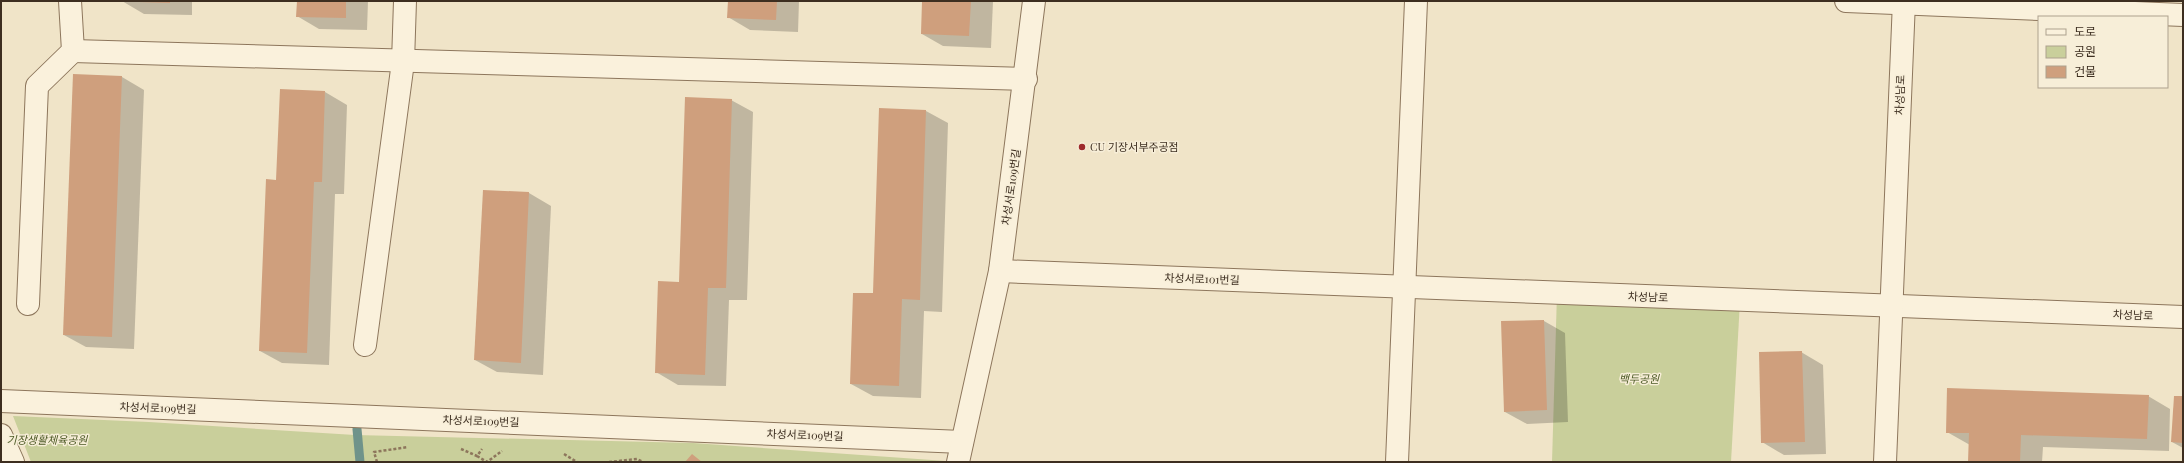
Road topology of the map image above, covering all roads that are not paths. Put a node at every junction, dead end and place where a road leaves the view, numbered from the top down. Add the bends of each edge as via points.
1 (70, 1) edge
2 (405, 1) edge
3 (1034, 1) edge
4 (1416, 1) edge
5 (1846, 1) edge
6 (1904, 2) edge
7 (2183, 15) edge
8 (73, 51) junction
9 (403, 62) junction
10 (1026, 79) junction
11 (1000, 271) junction
12 (1404, 287) junction
13 (28, 304) dead end
14 (1891, 306) junction
15 (2183, 317) edge
16 (365, 345) dead end
17 (1, 401) edge
18 (1, 435) edge
19 (960, 452) edge
20 (13, 462) edge
21 (1397, 462) edge
22 (1885, 462) edge

1 - 8 street
2 - 9 street
3 - 10 street, 차성서로109번길
4 - 12 street
5 - 6 street
6 - 7 street
6 - 14 street, 차성남로
8 - 9 street
8 - 13 street via 37,86
9 - 10 street
9 - 16 street
10 - 11 street, 차성서로109번길
11 - 12 street, 차성서로101번길
11 - 19 street, 차성서로109번길
12 - 14 street, 차성남로
12 - 21 street
14 - 15 street, 차성남로
14 - 22 street, 차성남로
17 - 19 street, 차성서로109번길
18 - 20 street

